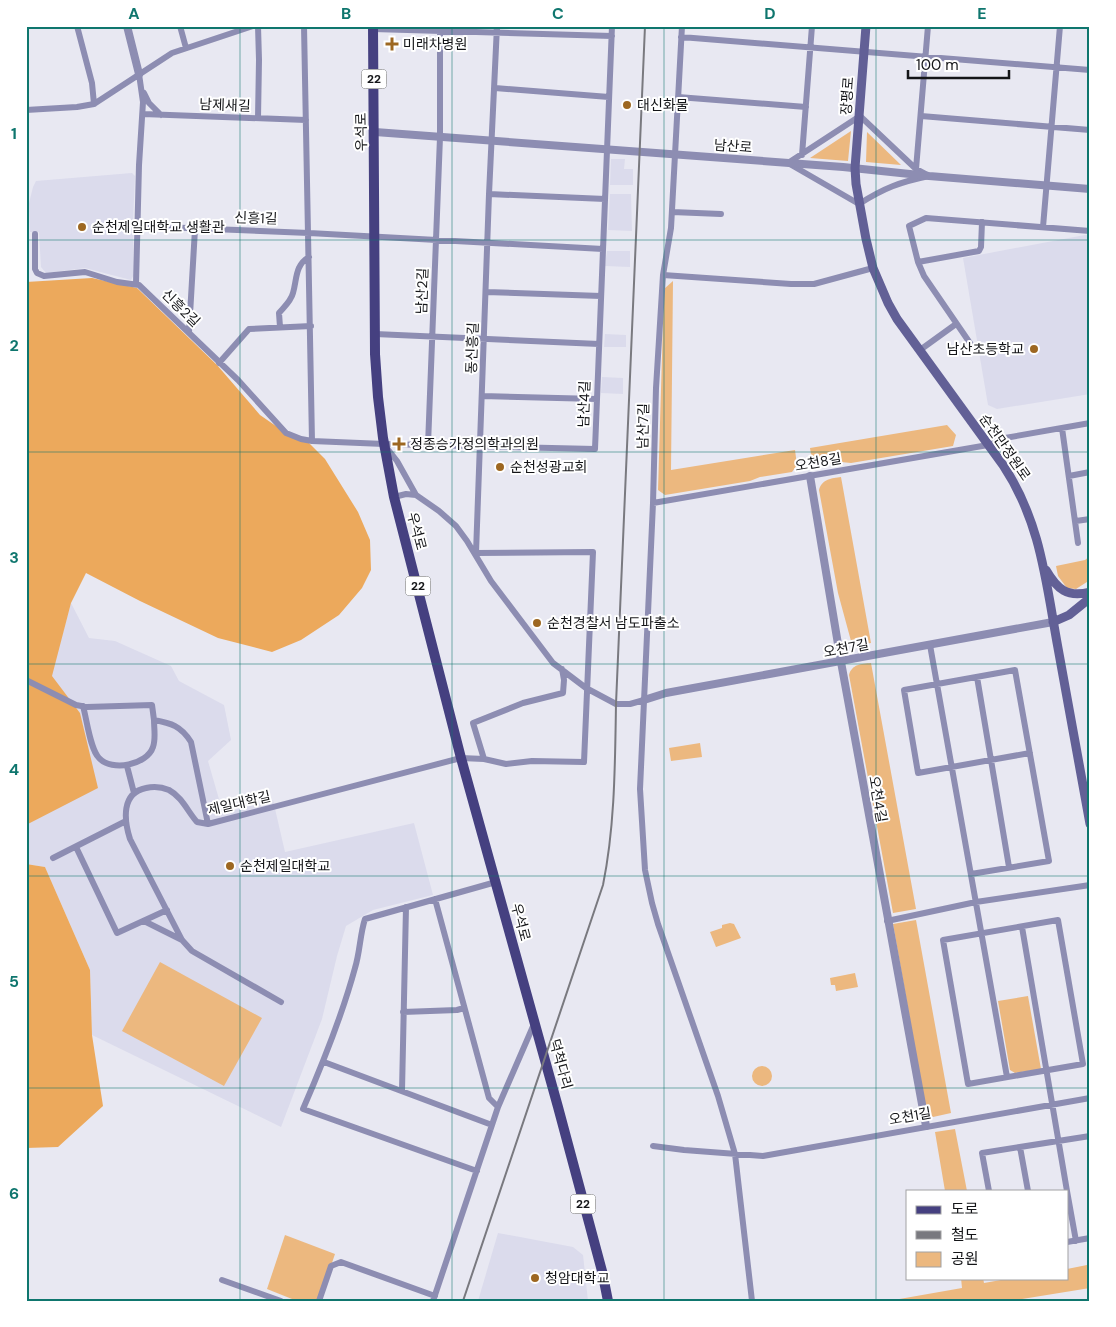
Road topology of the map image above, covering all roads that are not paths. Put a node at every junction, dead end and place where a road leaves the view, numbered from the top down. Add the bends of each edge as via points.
1 (77, 26) edge
2 (127, 26) edge
3 (180, 26) edge
4 (253, 26) edge
5 (258, 26) edge
6 (304, 26) edge
7 (612, 26) edge
8 (682, 26) edge
9 (812, 26) edge
10 (866, 26) edge
11 (928, 26) edge
12 (1060, 26) edge
13 (373, 28) edge
14 (440, 28) edge
15 (234, 29) edge
16 (497, 29) edge
17 (612, 36) junction
18 (681, 37) junction
19 (186, 48) junction
20 (810, 48) junction
21 (864, 53) junction
22 (925, 58) junction
23 (1057, 68) junction
24 (1090, 70) edge
25 (139, 74) junction
26 (495, 88) junction
27 (142, 90) junction
28 (609, 97) junction
29 (678, 97) junction
30 (94, 104) junction
31 (806, 107) junction
32 (26, 110) edge
33 (142, 114) junction
34 (161, 115) junction
35 (860, 116) junction
36 (920, 116) junction
37 (258, 118) junction
38 (306, 120) junction
39 (1052, 127) junction
40 (1090, 130) edge
41 (375, 132) junction
42 (440, 137) junction
43 (493, 141) junction
44 (607, 150) junction
45 (675, 155) junction
46 (802, 155) junction
47 (788, 163) junction
48 (856, 168) junction
49 (916, 169) junction
50 (929, 176) junction
51 (1047, 186) junction
52 (1090, 189) edge
53 (489, 194) junction
54 (605, 199) junction
55 (859, 204) junction
56 (672, 212) junction
57 (721, 214) dead end
58 (982, 222) junction
59 (137, 226) junction
60 (1043, 227) junction
61 (195, 229) junction
62 (1090, 231) edge
63 (309, 233) junction
64 (35, 234) dead end
65 (375, 237) junction
66 (437, 241) junction
67 (488, 243) junction
68 (603, 249) junction
69 (310, 257) junction
70 (918, 262) junction
71 (873, 268) junction
72 (663, 275) junction
73 (136, 284) junction
74 (486, 292) junction
75 (601, 296) junction
76 (956, 324) junction
77 (310, 326) junction
78 (280, 327) junction
79 (188, 332) junction
80 (375, 334) junction
81 (433, 337) junction
82 (484, 339) junction
83 (599, 344) junction
84 (972, 346) dead end
85 (920, 350) junction
86 (219, 363) junction
87 (482, 396) junction
88 (597, 398) junction
89 (1090, 423) edge
90 (1062, 428) junction
91 (312, 441) junction
92 (384, 444) junction
93 (988, 444) junction
94 (428, 445) junction
95 (480, 447) junction
96 (1090, 472) edge
97 (810, 476) junction
98 (1069, 476) junction
99 (416, 495) junction
100 (394, 497) junction
101 (653, 503) junction
102 (1090, 519) edge
103 (1076, 521) junction
104 (1078, 543) dead end
105 (476, 553) junction
106 (1043, 565) junction
107 (1090, 592) edge
108 (1090, 598) edge
109 (1053, 622) junction
110 (930, 645) junction
111 (841, 662) junction
112 (562, 669) junction
113 (977, 677) junction
114 (26, 680) edge
115 (937, 684) junction
116 (586, 688) junction
117 (644, 700) junction
118 (83, 706) junction
119 (154, 720) junction
120 (1030, 753) junction
121 (461, 758) junction
122 (484, 759) junction
123 (991, 760) junction
124 (127, 766) junction
125 (952, 767) junction
126 (134, 793) junction
127 (126, 821) junction
128 (208, 824) junction
129 (1090, 824) edge
130 (76, 847) junction
131 (53, 858) dead end
132 (1009, 867) junction
133 (971, 874) junction
134 (496, 882) junction
135 (1090, 885) edge
136 (435, 899) junction
137 (976, 902) junction
138 (406, 907) junction
139 (167, 910) junction
140 (144, 921) junction
141 (887, 921) junction
142 (1022, 927) junction
143 (981, 934) junction
144 (182, 940) junction
145 (281, 1002) dead end
146 (464, 1008) junction
147 (403, 1012) junction
148 (536, 1025) junction
149 (324, 1062) junction
150 (1046, 1071) junction
151 (1007, 1077) junction
152 (402, 1091) junction
153 (1090, 1098) edge
154 (1052, 1105) junction
155 (498, 1107) junction
156 (492, 1125) junction
157 (926, 1126) junction
158 (1090, 1136) edge
159 (1058, 1141) junction
160 (653, 1146) dead end
161 (1020, 1147) junction
162 (735, 1154) junction
163 (477, 1171) junction
164 (989, 1190) edge
165 (1028, 1190) edge
166 (1067, 1190) edge
167 (1068, 1197) edge
168 (1090, 1238) edge
169 (1076, 1241) junction
170 (1068, 1242) edge
171 (222, 1280) dead end
172 (434, 1298) edge
173 (280, 1301) edge
174 (319, 1301) edge
175 (608, 1301) edge
176 (752, 1301) edge

1 - 30 street via 92,83
2 - 25 street
3 - 19 street
4 - 15 street
5 - 37 street
6 - 38 street
7 - 17 street, 남산4길
8 - 18 street, 남산7길
9 - 20 street
10 - 21 main road, 장평로
11 - 22 street
12 - 23 street
13 - 14 street
13 - 41 main road, 우석로 / 22
14 - 16 street
14 - 42 street, 남산2길
15 - 19 street
16 - 17 street
16 - 26 street, 동신흥길
17 - 28 street, 남산4길
18 - 20 street
18 - 29 street, 남산7길
19 - 25 street via 166,56
20 - 21 street
20 - 31 street
21 - 22 street
21 - 35 main road, 장평로
22 - 23 street
22 - 36 street
23 - 24 street
23 - 39 street
25 - 27 street
25 - 30 street
26 - 28 street
26 - 43 street, 동신흥길
27 - 33 street
27 - 34 street
28 - 44 street, 남산4길
29 - 31 street
29 - 45 street, 남산7길
30 - 32 street
31 - 46 street
33 - 34 street, 남제새길
33 - 59 street
34 - 37 street, 남제새길
35 - 46 street
35 - 48 main road, 장평로
35 - 49 street
36 - 39 street
36 - 49 street
37 - 38 street, 남제새길
38 - 63 street
39 - 40 street
39 - 51 street
41 - 42 street, 남산로
41 - 65 main road, 우석로 / 22
42 - 43 street, 남산로
42 - 66 street, 남산2길
43 - 44 street, 남산로
43 - 53 street, 동신흥길
44 - 45 street, 남산로
44 - 54 street, 남산4길
45 - 47 street, 남산로
45 - 56 street, 남산7길
46 - 47 street
47 - 48 street, 남산로
47 - 55 street
48 - 50 street, 남산로
48 - 55 main road, 순천만정원로
49 - 50 street
50 - 51 street, 남산로
50 - 55 street via 901,182
51 - 52 street, 남산로
51 - 60 street
53 - 54 street
53 - 67 street, 동신흥길
54 - 68 street, 남산4길
55 - 71 main road, 순천만정원로
56 - 57 street
56 - 72 street, 남산7길
58 - 60 street
58 - 70 street via 979,251
58 - 70 street via 926,218 909,226
59 - 61 street, 신흥1길
59 - 73 street
60 - 62 street
61 - 63 street, 신흥1길
61 - 79 street
63 - 65 street, 신흥1길
63 - 69 street
64 - 73 street via 37,273 44,276 85,272
65 - 66 street, 신흥1길
65 - 80 main road, 우석로 / 22
66 - 67 street, 신흥1길
66 - 81 street, 남산2길
67 - 68 street, 신흥1길
67 - 74 street, 동신흥길
68 - 75 street, 남산4길
69 - 77 street
69 - 78 street via 300,265 293,294 279,313
70 - 76 street
71 - 72 street via 814,284
71 - 85 main road, 순천만정원로 via 888,303
72 - 101 street, 남산7길
73 - 79 street, 신흥2길
74 - 75 street
74 - 82 street, 동신흥길
75 - 83 street, 남산4길
76 - 84 street
76 - 85 street
77 - 78 street
77 - 91 street
78 - 86 street via 249,329
79 - 86 street, 신흥2길
80 - 81 street
80 - 92 main road, 우석로 / 22
81 - 82 street
81 - 94 street, 남산2길
82 - 83 street
82 - 87 street, 동신흥길
83 - 88 street, 남산4길
85 - 93 main road, 순천만정원로
86 - 91 street, 신흥2길 via 286,433
87 - 88 street
87 - 95 street, 동신흥길
88 - 95 street, 남산4길 via 594,449
89 - 90 street, 오천8길
90 - 93 street, 오천8길
90 - 98 street
91 - 92 street, 남산4길
92 - 94 street, 남산4길
92 - 99 street
92 - 100 main road, 우석로 / 22
93 - 97 street, 오천8길
93 - 106 main road, 순천만정원로 via 1023,498 1037,536
94 - 95 street, 남산4길
95 - 105 street, 동신흥길
96 - 98 street
97 - 101 street, 오천8길
97 - 111 street, 오천4길
98 - 103 street
99 - 100 street
99 - 105 street via 456,526
100 - 121 main road, 우석로 / 22
101 - 117 street, 남산7길
102 - 103 street
103 - 104 street
105 - 112 street via 491,581 539,647
105 - 116 street via 593,552
106 - 107 main road via 1062,590 1074,594
106 - 109 main road, 순천만정원로
108 - 109 main road via 1069,615
109 - 110 street, 오천7길
109 - 129 main road, 순천만정원로
110 - 111 street, 오천7길
110 - 115 street
111 - 117 street, 오천7길 via 666,693
111 - 141 street, 오천4길
112 - 116 street
112 - 122 street via 564,693 523,703 473,723
113 - 115 street
113 - 120 street via 1015,670
113 - 123 street
114 - 118 street
115 - 125 street
115 - 125 street via 904,690 918,773
116 - 117 street via 616,704
116 - 122 street via 584,762 506,764
117 - 162 street, 남산7길 via 640,797 648,886
118 - 119 street via 152,705
118 - 124 street via 95,753 100,760
119 - 124 street via 154,747 144,758
119 - 128 street via 172,723 191,742
120 - 123 street
120 - 132 street via 1049,861
121 - 122 street, 제일대학길
121 - 128 street, 제일대학길
121 - 134 main road, 우석로 / 22
123 - 125 street
123 - 132 street
124 - 126 street
125 - 133 street
126 - 127 street via 127,804
126 - 128 street, 제일대학길 via 152,787 169,790 197,822
127 - 130 street
127 - 139 street via 130,839
130 - 131 street
130 - 140 street via 117,933
132 - 133 street
133 - 137 street
134 - 136 street
134 - 148 main road, 우석로 / 22
135 - 137 street
136 - 138 street
136 - 146 street
137 - 141 street
137 - 143 street
138 - 147 street
138 - 149 street via 365,919 355,969
139 - 140 street
139 - 144 street
140 - 144 street
141 - 157 street, 오천4길
142 - 143 street
142 - 150 street
142 - 150 street via 1058,920 1084,1064
143 - 151 street
143 - 151 street via 943,940 968,1084
144 - 145 street via 192,951
146 - 147 street
146 - 155 street via 489,1098
147 - 152 street
148 - 155 street
148 - 175 main road, 덕척다리 / 22
149 - 152 street
149 - 163 street via 303,1109 305,1111
150 - 151 street
150 - 154 street
152 - 156 street
153 - 154 street, 오천1길
154 - 157 street, 오천1길
154 - 159 street
155 - 156 street
156 - 163 street
157 - 162 street, 오천1길 via 764,1156
158 - 159 street
159 - 161 street
159 - 166 street
160 - 162 street, 오천1길
161 - 164 street via 982,1153
161 - 165 street
162 - 176 street, 남산7길
163 - 172 street
167 - 169 street
168 - 169 street
169 - 170 street
171 - 173 street
172 - 174 street via 341,1262 331,1266

